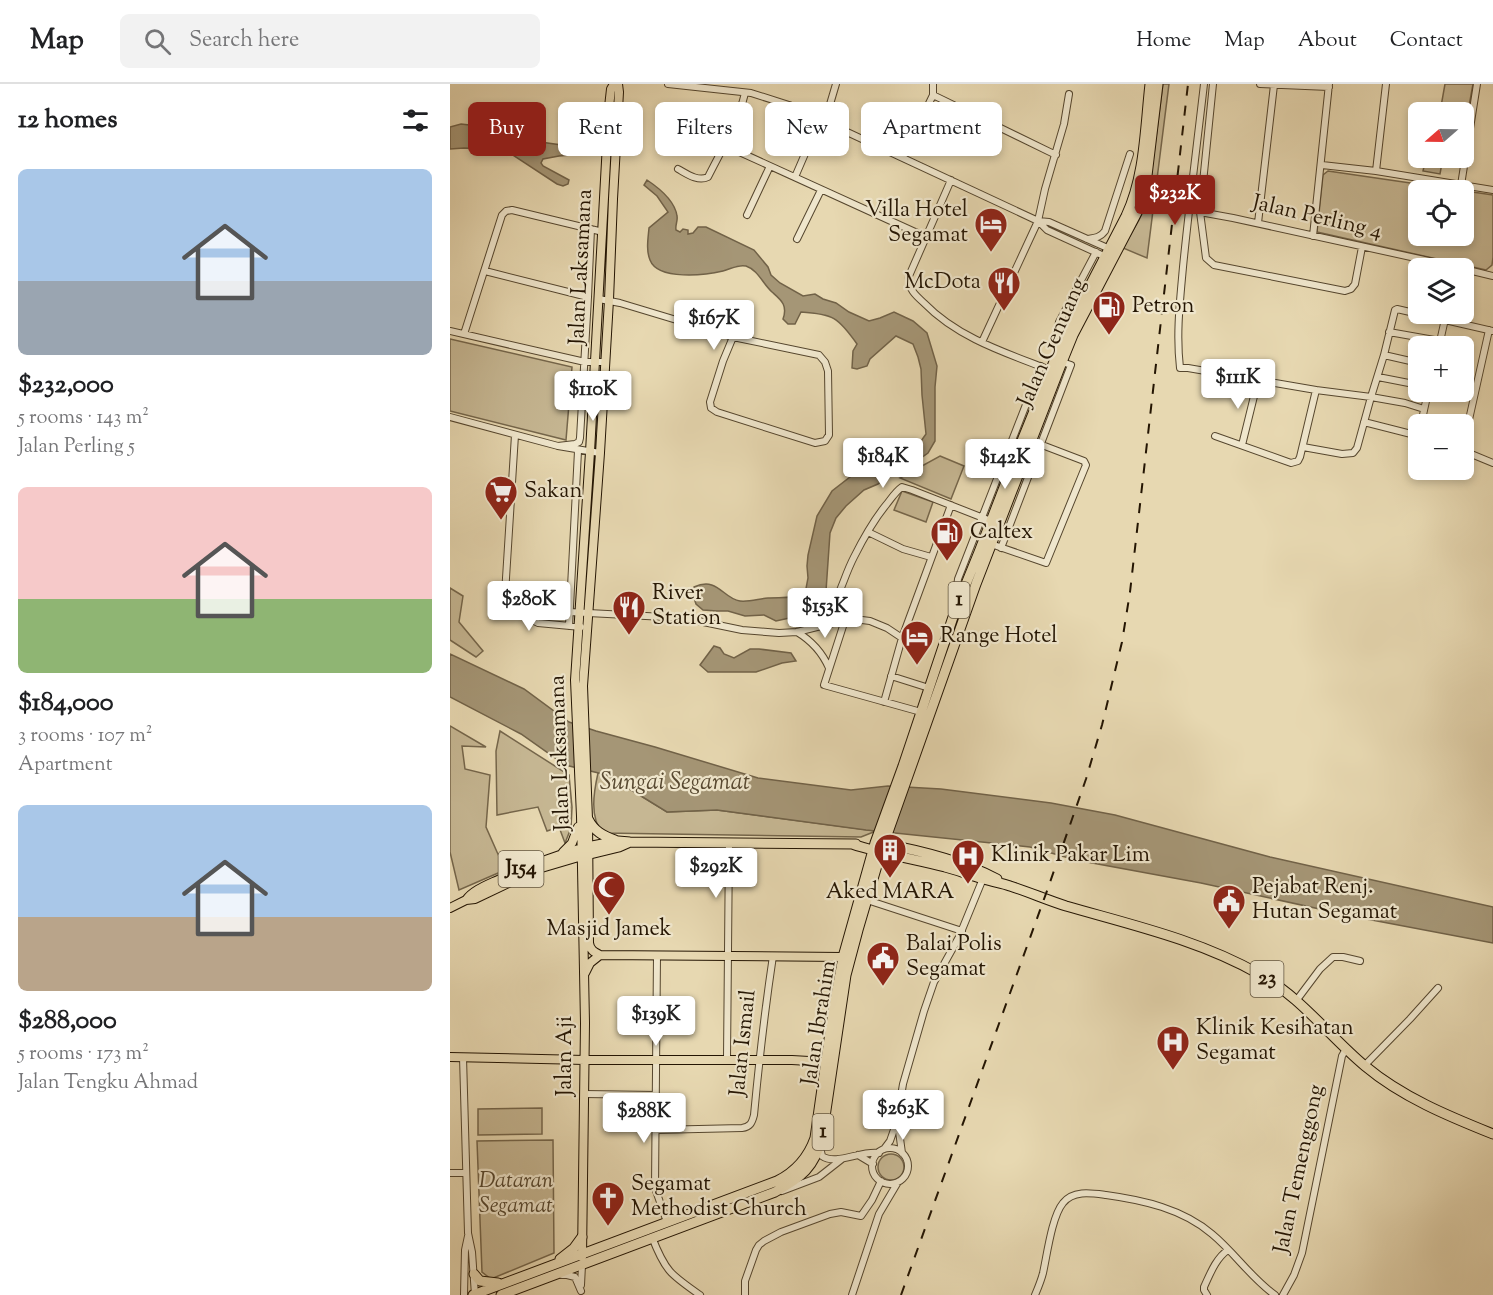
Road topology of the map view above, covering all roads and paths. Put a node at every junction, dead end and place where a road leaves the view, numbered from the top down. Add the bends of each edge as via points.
1 (616, 84) edge
2 (668, 84) edge
3 (836, 84) edge
4 (933, 84) edge
5 (1150, 84) edge
6 (1158, 84) edge
7 (1204, 84) edge
8 (1213, 84) edge
9 (1260, 84) edge
10 (1386, 84) edge
11 (1477, 84) edge
12 (686, 85) edge
13 (1274, 85) edge
14 (1329, 86) edge
15 (745, 93) junction
16 (1070, 94) dead end
17 (933, 95) junction
18 (743, 102) edge
19 (779, 102) edge
20 (829, 102) edge
21 (849, 132) edge
22 (1130, 154) dead end
23 (1056, 155) junction
24 (718, 156) edge
25 (748, 156) edge
26 (805, 156) edge
27 (903, 157) junction
28 (1322, 165) junction
29 (770, 166) junction
30 (678, 169) dead end
31 (1376, 171) junction
32 (795, 177) junction
33 (951, 180) junction
34 (1431, 180) edge
35 (1462, 180) edge
36 (1474, 187) edge
37 (821, 190) junction
38 (1493, 190) edge
39 (1200, 212) junction
40 (747, 215) dead end
41 (1038, 221) junction
42 (1258, 223) junction
43 (591, 229) junction
44 (603, 232) junction
45 (1313, 236) junction
46 (926, 237) junction
47 (797, 239) dead end
48 (1087, 239) junction
49 (1362, 247) junction
50 (1108, 254) junction
51 (1415, 258) edge
52 (485, 271) junction
53 (1474, 272) edge
54 (1493, 276) edge
55 (588, 297) junction
56 (599, 300) junction
57 (609, 300) junction
58 (1408, 310) edge
59 (1466, 324) edge
60 (1491, 330) edge
61 (450, 331) edge
62 (1389, 332) junction
63 (464, 334) junction
64 (1408, 337) edge
65 (733, 338) junction
66 (982, 342) junction
67 (1384, 355) junction
68 (1408, 360) edge
69 (585, 362) junction
70 (595, 362) junction
71 (605, 362) junction
72 (1041, 366) junction
73 (1050, 370) junction
74 (1378, 377) junction
75 (1258, 380) junction
76 (1408, 383) edge
77 (1316, 390) junction
78 (1371, 397) junction
79 (1426, 402) edge
80 (1424, 409) junction
81 (1423, 414) edge
82 (1471, 414) edge
83 (450, 417) edge
84 (1364, 422) junction
85 (1408, 433) edge
86 (515, 435) junction
87 (1215, 436) dead end
88 (1031, 441) junction
89 (1242, 445) junction
90 (558, 446) junction
91 (1303, 447) junction
92 (578, 451) junction
93 (590, 452) junction
94 (600, 453) junction
95 (1474, 455) edge
96 (1493, 463) edge
97 (951, 505) junction
98 (986, 519) junction
99 (867, 532) junction
100 (996, 546) junction
101 (931, 557) junction
102 (835, 603) junction
103 (569, 612) junction
104 (580, 612) junction
105 (589, 612) junction
106 (842, 621) junction
107 (950, 623) junction
108 (569, 626) junction
109 (579, 627) junction
110 (960, 627) junction
111 (588, 628) junction
112 (806, 629) junction
113 (797, 632) junction
114 (902, 638) junction
115 (952, 648) junction
116 (940, 652) junction
117 (830, 669) junction
118 (891, 676) junction
119 (929, 688) junction
120 (579, 699) junction
121 (884, 702) junction
122 (921, 712) junction
123 (907, 765) junction
124 (585, 818) junction
125 (618, 841) junction
126 (630, 842) junction
127 (729, 843) junction
128 (879, 843) junction
129 (585, 850) junction
130 (556, 856) junction
131 (984, 876) junction
132 (466, 900) junction
133 (867, 900) junction
134 (450, 908) edge
135 (962, 931) junction
136 (600, 955) junction
137 (657, 955) junction
138 (728, 956) junction
139 (773, 956) junction
140 (843, 957) junction
141 (1360, 962) dead end
142 (584, 977) junction
143 (1438, 988) dead end
144 (1296, 1000) junction
145 (1346, 1049) junction
146 (450, 1057) edge
147 (463, 1057) junction
148 (727, 1059) junction
149 (585, 1060) junction
150 (656, 1060) junction
151 (760, 1060) junction
152 (826, 1062) junction
153 (1364, 1066) junction
154 (584, 1094) junction
155 (656, 1095) junction
156 (897, 1120) junction
157 (655, 1130) junction
158 (1493, 1134) edge
159 (820, 1147) junction
160 (882, 1151) junction
161 (902, 1153) junction
162 (858, 1155) junction
163 (842, 1159) junction
164 (873, 1164) junction
165 (450, 1173) edge
166 (466, 1173) junction
167 (881, 1181) junction
168 (898, 1182) junction
169 (775, 1192) junction
170 (667, 1222) junction
171 (468, 1233) junction
172 (582, 1237) junction
173 (652, 1238) junction
174 (1228, 1250) junction
175 (582, 1254) junction
176 (582, 1265) junction
177 (550, 1271) junction
178 (474, 1274) junction
179 (504, 1282) junction
180 (581, 1293) edge
181 (472, 1295) edge
182 (501, 1295) edge
183 (700, 1295) edge
184 (745, 1295) edge
185 (852, 1295) edge
186 (1035, 1295) edge
187 (1207, 1295) edge
188 (1275, 1295) edge
189 (1283, 1295) edge

1 - 44 main road, Jalan Laksamana via 611,89 609,107
1 - 57 main road, Jalan Laksamana via 619,92
2 - 12 street
3 - 20 street
4 - 17 street
5 - 50 highway, Jalan Genuang / 1 via 1136,192
6 - 50 highway, Jalan Genuang / 1 via 1143,197 1136,216
7 - 75 street via 1179,319 1180,368
8 - 39 street
9 - 13 street
10 - 31 street
11 - 35 street
12 - 15 street
13 - 14 street
13 - 42 street
14 - 28 street
15 - 18 street
15 - 19 street
16 - 23 street
17 - 23 street
17 - 27 street
21 - 27 street
22 - 48 street via 1105,231 1102,236
23 - 41 street
24 - 30 street via 706,178 696,178
25 - 29 street
26 - 32 street
27 - 33 street
28 - 31 street
28 - 45 street
29 - 32 street
29 - 40 street
31 - 34 street
32 - 37 street
33 - 41 street
33 - 46 street
36 - 38 street
37 - 46 street
37 - 47 street
39 - 42 street, Jalan Perling 4
39 - 49 street via 1206,258 1214,265 1345,291 1355,284
41 - 48 street
41 - 50 street via 1047,230
41 - 66 street
42 - 45 street, Jalan Perling 4
43 - 44 street
43 - 52 street via 506,211
43 - 55 street
44 - 56 main road, Jalan Laksamana
45 - 49 street, Jalan Perling 4
46 - 66 street via 909,276 911,290 950,326
48 - 50 street
49 - 51 street, Jalan Perling 4
50 - 73 highway, Jalan Genuang / 1
50 - 88 highway, Jalan Genuang / 1
52 - 55 street
52 - 63 street
53 - 54 street, Jalan Perling 4
55 - 69 street
56 - 57 street
56 - 70 main road, Jalan Laksamana
57 - 65 street
57 - 71 main road, Jalan Laksamana
58 - 62 street via 1395,310
59 - 60 street
60 - 82 street
61 - 63 street
62 - 64 street
62 - 67 street
63 - 69 street
65 - 65 street via 711,408 815,443 825,441 830,435 828,371 819,355
66 - 72 street
67 - 68 street
67 - 74 street
69 - 70 street
69 - 90 street via 579,442
70 - 71 street
70 - 93 main road, Jalan Laksamana
71 - 94 main road, Jalan Laksamana
72 - 73 street
72 - 98 street
73 - 88 highway, Jalan Genuang / 1
74 - 76 street
74 - 78 street
75 - 77 street
75 - 89 street
77 - 78 street
77 - 91 street
78 - 80 street
78 - 84 street
79 - 80 street
80 - 81 street
83 - 86 street
84 - 85 street
84 - 91 street via 1353,453
86 - 90 street
86 - 108 street via 505,594 512,608 533,621
87 - 89 street
88 - 98 highway, Jalan Genuang / 1
88 - 100 highway, Jalan Genuang / 1
88 - 100 street via 1084,460 1086,465 1048,561 1044,563
89 - 91 street via 1291,463 1298,461
90 - 92 street
92 - 93 street
92 - 103 street
93 - 94 street
93 - 104 main road, Jalan Laksamana
94 - 105 main road, Jalan Laksamana
95 - 96 street
97 - 98 street
97 - 99 street via 902,487
97 - 101 street
98 - 107 highway, Jalan Genuang / 1
99 - 101 street
99 - 102 street
100 - 110 highway, Jalan Genuang / 1
101 - 114 street
102 - 106 street via 835,618
102 - 112 street via 824,617
103 - 104 street
103 - 108 street
104 - 105 street
104 - 109 main road, Jalan Laksamana
105 - 111 main road, Jalan Laksamana
105 - 113 street via 684,618 759,632
106 - 112 street
106 - 114 street via 870,621
106 - 117 street
107 - 110 highway via 952,630
107 - 116 highway, Jalan Genuang / 1
108 - 109 street
109 - 111 street
109 - 120 main road, Jalan Laksamana via 575,680
110 - 115 highway, Jalan Genuang / 1
111 - 120 main road, Jalan Laksamana
112 - 113 street
113 - 117 street via 818,648
114 - 118 street
115 - 116 highway
115 - 123 highway, Jalan Genuang / 1 via 927,724
116 - 119 highway, Jalan Genuang / 1
117 - 121 street via 824,685
118 - 119 street
118 - 121 street
119 - 122 highway, Jalan Genuang / 1
120 - 124 main road, Jalan Laksamana
121 - 122 street
122 - 123 highway, Jalan Genuang / 1
123 - 128 highway, Jalan Genuang / 1
124 - 125 highway via 600,834
124 - 129 main road, Jalan Laksamana
124 - 130 main road via 572,843
125 - 126 highway, 23
125 - 129 highway, 23
126 - 127 highway, 23
126 - 129 highway, 23
127 - 128 highway, 23
127 - 138 street
128 - 131 highway, 23 via 953,861
128 - 133 highway, Jalan Ibrahim / 1
128 - 140 highway, Jalan Ibrahim / 1
129 - 130 main road, J154
129 - 132 main road, J154
129 - 136 main road via 589,943
129 - 142 main road, Jalan Aji
130 - 132 main road, J154 via 491,883
131 - 135 street
131 - 144 highway, 23 via 1208,949 1260,974
132 - 134 main road, J154
133 - 135 street
133 - 159 highway, Jalan Ibrahim / 1 via 844,984
135 - 156 street via 934,982 924,1011
136 - 137 main road
136 - 142 main road via 590,963
137 - 138 main road
137 - 150 street
138 - 139 main road
138 - 148 street
139 - 140 main road
139 - 151 street, Jalan Ismail
140 - 152 highway, Jalan Ibrahim / 1
141 - 144 street via 1333,957
142 - 149 main road, Jalan Aji
143 - 153 street
144 - 145 highway, 23
145 - 153 highway, 23
145 - 189 street, Jalan Temenggong via 1302,1253
146 - 147 main road
147 - 149 main road
147 - 166 street
148 - 150 main road
148 - 151 main road
149 - 150 main road
149 - 154 main road, Jalan Aji
150 - 155 street
151 - 152 main road
151 - 157 street, Jalan Ismail via 751,1124 742,1128
152 - 170 highway, Jalan Ibrahim / 1 via 815,1138 799,1165 777,1181
153 - 158 highway, 23 via 1437,1111
154 - 155 street
154 - 172 main road, Jalan Aji
155 - 157 street
156 - 160 street
156 - 161 street
157 - 170 street via 656,1192
159 - 163 street via 825,1158
159 - 169 highway, Jalan Ibrahim / 1 via 804,1172
160 - 161 street
160 - 162 street
160 - 164 street
161 - 168 street via 907,1171
162 - 163 street
162 - 164 street
163 - 169 street via 815,1179
164 - 167 street via 875,1176
165 - 166 street
166 - 171 street
167 - 168 street
167 - 184 street via 861,1216 830,1214 781,1232 759,1245 745,1281
168 - 185 street via 879,1214
169 - 173 highway, Jalan Ibrahim / 1
170 - 175 highway, Jalan Ibrahim / 1
171 - 178 street
171 - 181 street via 465,1250
172 - 175 main road, Jalan Aji
172 - 177 highway
173 - 176 highway, Jalan Ibrahim / 1
173 - 183 street via 668,1271
174 - 186 street via 1200,1224 1150,1203 1076,1194 1062,1204 1056,1215
174 - 187 street via 1209,1277 1204,1290
174 - 188 street
175 - 176 main road, Jalan Aji
175 - 177 highway, 1
176 - 177 highway, 1
176 - 180 street
177 - 179 highway, 1
177 - 180 street via 573,1276
177 - 182 highway, 1
178 - 179 highway via 484,1282
178 - 181 street
179 - 181 highway, 1

